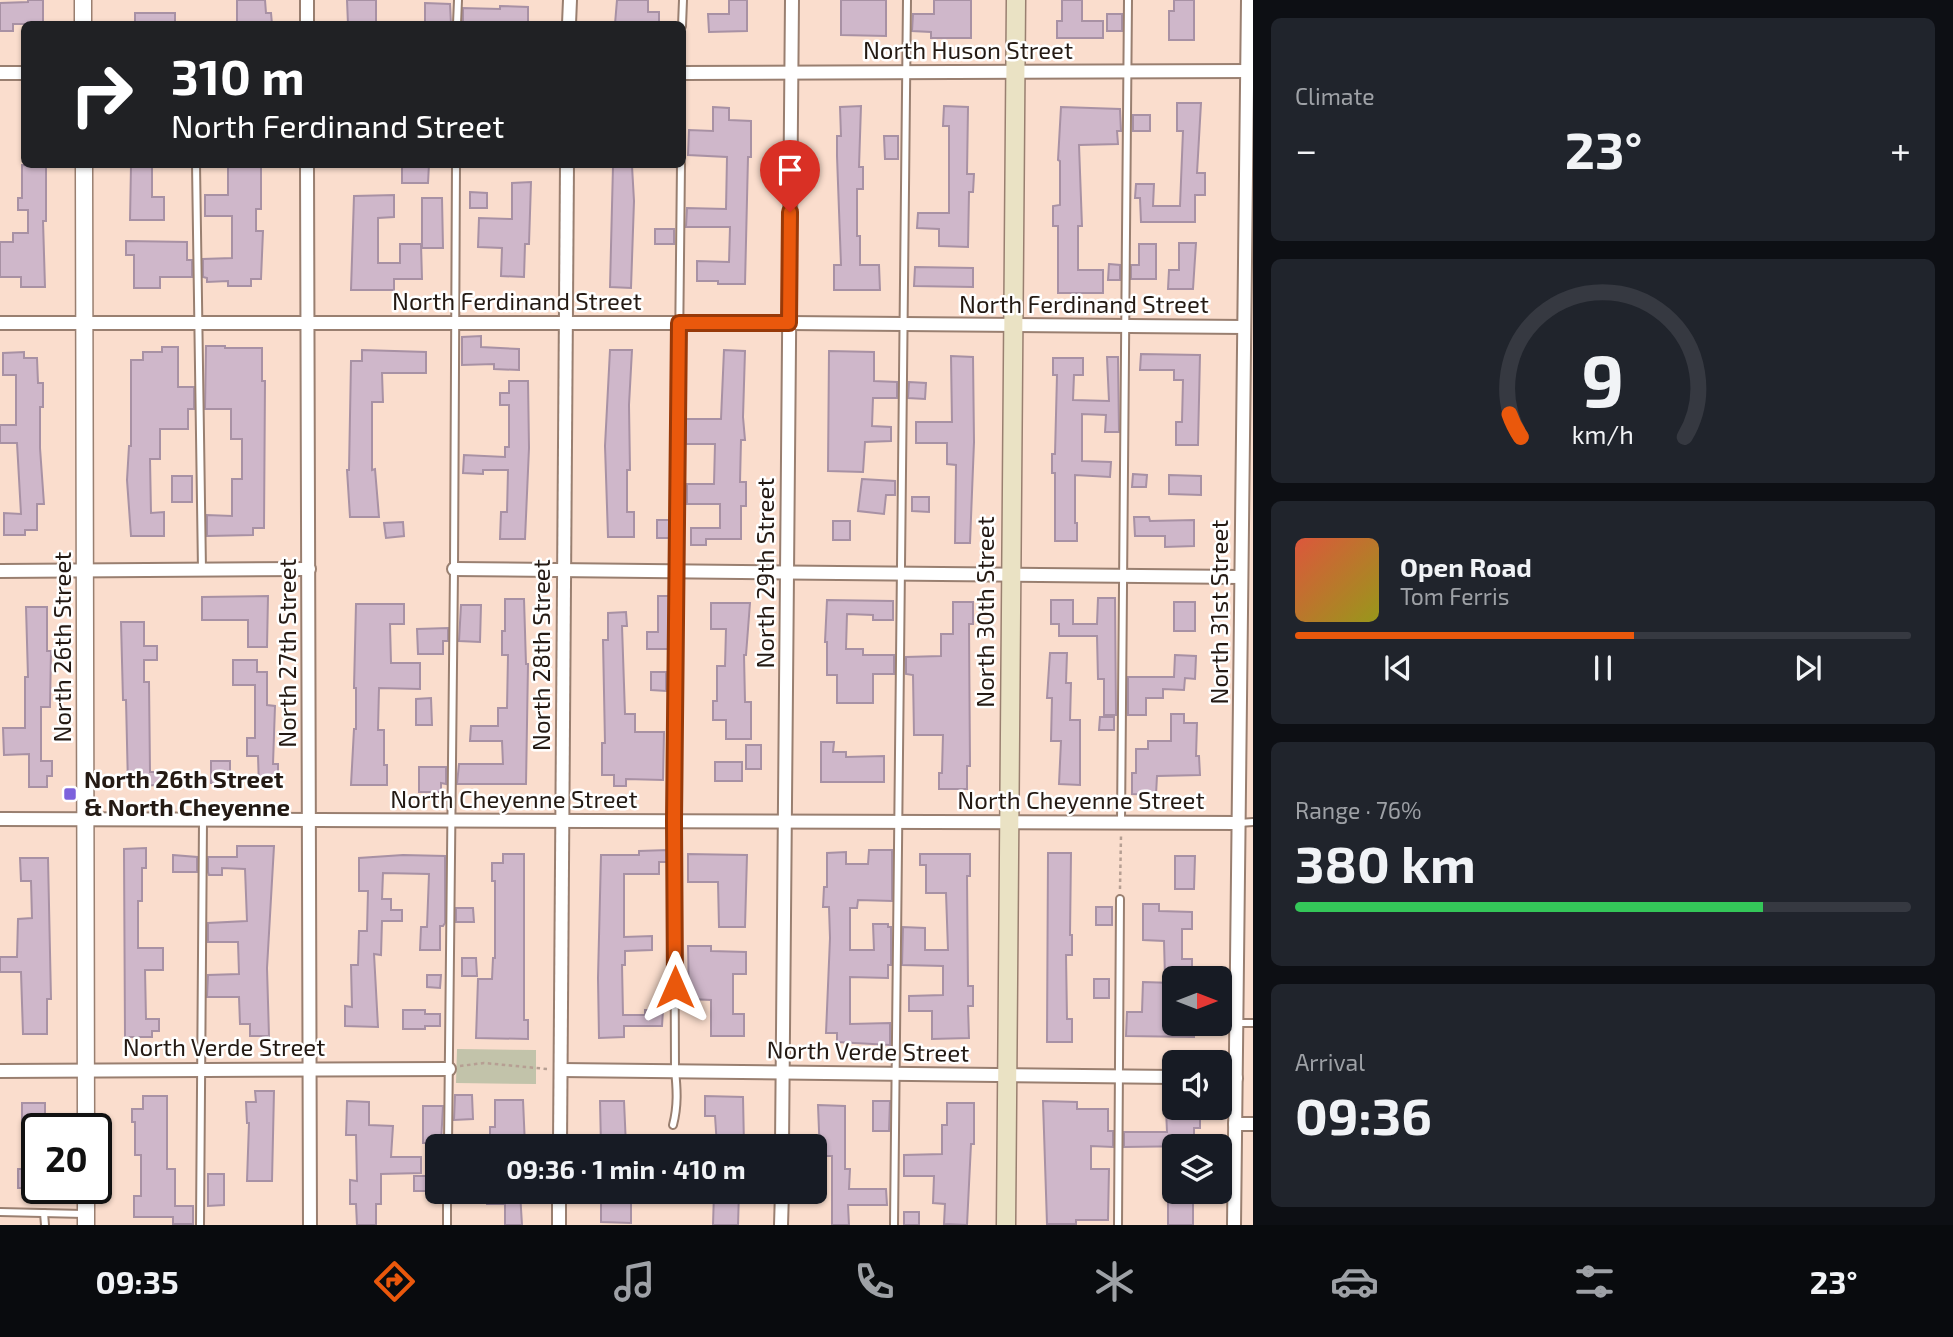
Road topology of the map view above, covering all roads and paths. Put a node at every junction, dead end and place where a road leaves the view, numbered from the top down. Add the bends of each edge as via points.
1 (83, 0) edge
2 (307, 0) edge
3 (458, 0) edge
4 (570, 0) edge
5 (683, 0) edge
6 (792, 0) edge
7 (907, 0) edge
8 (1016, 0) edge
9 (1128, 0) edge
10 (1248, 0) edge
11 (83, 21) edge
12 (307, 21) edge
13 (457, 21) edge
14 (569, 21) edge
15 (682, 21) edge
16 (1250, 71) edge
17 (790, 72) junction
18 (907, 72) junction
19 (1014, 72) junction
20 (1127, 72) junction
21 (0, 73) edge
22 (21, 73) edge
23 (686, 73) edge
24 (84, 168) edge
25 (196, 168) edge
26 (307, 168) edge
27 (456, 168) edge
28 (567, 168) edge
29 (681, 168) edge
30 (1249, 178) edge
31 (1249, 286) edge
32 (0, 323) edge
33 (85, 323) junction
34 (198, 323) junction
35 (307, 323) junction
36 (454, 323) junction
37 (565, 323) junction
38 (679, 323) junction
39 (789, 323) junction
40 (904, 325) junction
41 (1012, 326) junction
42 (1125, 327) junction
43 (1244, 327) junction
44 (1248, 394) edge
45 (1247, 501) edge
46 (309, 569) junction
47 (454, 569) junction
48 (202, 570) junction
49 (0, 571) edge
50 (85, 571) junction
51 (563, 571) junction
52 (676, 571) junction
53 (901, 573) junction
54 (787, 574) junction
55 (1011, 576) junction
56 (1123, 576) junction
57 (1241, 577) junction
58 (1247, 605) edge
59 (1247, 714) edge
60 (0, 819) edge
61 (86, 820) junction
62 (310, 820) junction
63 (203, 821) junction
64 (450, 821) junction
65 (563, 821) junction
66 (674, 821) junction
67 (785, 821) junction
68 (899, 822) junction
69 (1008, 822) junction
70 (1121, 822) junction
71 (1253, 822) edge
72 (1239, 823) junction
73 (1120, 899) joint
74 (1238, 924) junction
75 (1253, 924) edge
76 (1237, 1023) junction
77 (1253, 1023) edge
78 (310, 1068) junction
79 (449, 1069) junction
80 (86, 1070) junction
81 (200, 1070) junction
82 (561, 1070) junction
83 (675, 1070) junction
84 (0, 1071) edge
85 (782, 1073) junction
86 (896, 1074) junction
87 (1006, 1075) junction
88 (1119, 1076) junction
89 (1162, 1077) edge
90 (1232, 1078) edge
91 (1236, 1078) junction
92 (86, 1113) edge
93 (1236, 1124) junction
94 (1253, 1124) edge
95 (673, 1125) dead end
96 (448, 1134) edge
97 (560, 1134) edge
98 (782, 1134) edge
99 (447, 1204) edge
100 (559, 1204) edge
101 (782, 1204) edge
102 (0, 1212) edge
103 (44, 1213) junction
104 (86, 1219) edge
105 (44, 1225) edge
106 (200, 1225) edge
107 (310, 1225) edge
108 (447, 1225) edge
109 (559, 1225) edge
110 (781, 1225) edge
111 (894, 1225) edge
112 (1006, 1225) edge
113 (1118, 1225) edge
114 (1234, 1225) edge

1 - 11 street
2 - 12 street
3 - 13 lane
4 - 14 street
5 - 15 lane
6 - 17 street, North 29th Street
7 - 18 lane
8 - 19 main road, North 30th Street
9 - 20 lane
10 - 16 street, North 31st Street
16 - 20 street, North Huson Street
16 - 30 street, North 31st Street
17 - 18 street, North Huson Street
17 - 23 street, North Huson Street
17 - 39 street, North 29th Street
18 - 19 street, North Huson Street
18 - 40 lane
19 - 20 street, North Huson Street
19 - 41 main road, North 30th Street
20 - 42 lane
21 - 22 street
24 - 33 street, North 26th Street
25 - 34 lane
26 - 35 street, North 27th Street
27 - 36 lane
28 - 37 street, North 28th Street
29 - 38 lane
30 - 31 street, North 31st Street
31 - 43 street, North 31st Street
32 - 33 street, North Ferdinand Street
33 - 34 street, North Ferdinand Street
33 - 50 street, North 26th Street
34 - 35 street, North Ferdinand Street
34 - 48 lane
35 - 36 street, North Ferdinand Street
35 - 46 street, North 27th Street
36 - 37 street, North Ferdinand Street
36 - 47 lane
37 - 38 street, North Ferdinand Street
37 - 51 street, North 28th Street
38 - 39 street, North Ferdinand Street
38 - 52 lane
39 - 40 street, North Ferdinand Street
39 - 54 street, North 29th Street
40 - 41 street, North Ferdinand Street
40 - 53 lane
41 - 42 street, North Ferdinand Street
41 - 55 main road, North 30th Street
42 - 43 street, North Ferdinand Street
42 - 56 lane
43 - 44 street, North 31st Street
44 - 45 street, North 31st Street
45 - 57 street, North 31st Street
46 - 48 street
46 - 62 street, North 27th Street
47 - 51 street
47 - 64 lane
48 - 50 street
49 - 50 street
50 - 61 street, North 26th Street
51 - 52 street
51 - 65 street, North 28th Street
52 - 54 street
52 - 66 lane
53 - 54 street
53 - 55 street
53 - 68 lane
54 - 67 street, North 29th Street
55 - 56 street
55 - 69 main road, North 30th Street
56 - 57 street
56 - 70 lane
57 - 58 street, North 31st Street
58 - 59 street, North 31st Street
59 - 72 street, North 31st Street
60 - 61 street, North Cheyenne Street
61 - 63 street, North Cheyenne Street
61 - 80 street, North 26th Street
62 - 63 street, North Cheyenne Street
62 - 64 street, North Cheyenne Street
62 - 78 street, North 27th Street
63 - 81 lane
64 - 65 street, North Cheyenne Street
64 - 79 lane
65 - 66 street, North Cheyenne Street
65 - 82 street, North 28th Street
66 - 67 street, North Cheyenne Street
66 - 83 lane
67 - 68 street, North Cheyenne Street
67 - 85 street, North 29th Street
68 - 69 street, North Cheyenne Street
68 - 86 lane
69 - 70 street, North Cheyenne Street
69 - 87 main road, North 30th Street
70 - 72 street, North Cheyenne Street
70 - 73 path
71 - 72 lane
72 - 74 street, North 31st Street
73 - 88 lane
74 - 75 street
74 - 76 street, North 31st Street
76 - 77 lane
76 - 91 street, North 31st Street
78 - 79 street, North Verde Street
78 - 81 street, North Verde Street
78 - 107 street, North 27th Street
79 - 82 path via 484,1063
79 - 96 lane
80 - 81 street, North Verde Street
80 - 84 street, North Verde Street
80 - 92 street, North 26th Street
81 - 106 lane
82 - 83 street, North Verde Street
82 - 97 street, North 28th Street
83 - 85 street, North Verde Street
83 - 95 lane
85 - 86 street, North Verde Street
85 - 98 street, North 29th Street
86 - 87 street, North Verde Street
86 - 111 lane
87 - 88 street, North Verde Street
87 - 112 main road, North 30th Street
88 - 89 street, North Verde Street
88 - 113 lane
90 - 91 street
91 - 93 street, North 31st Street
93 - 94 street
93 - 114 street, North 31st Street
99 - 108 lane
100 - 109 street
101 - 110 street
102 - 103 lane
103 - 104 lane
103 - 105 lane

